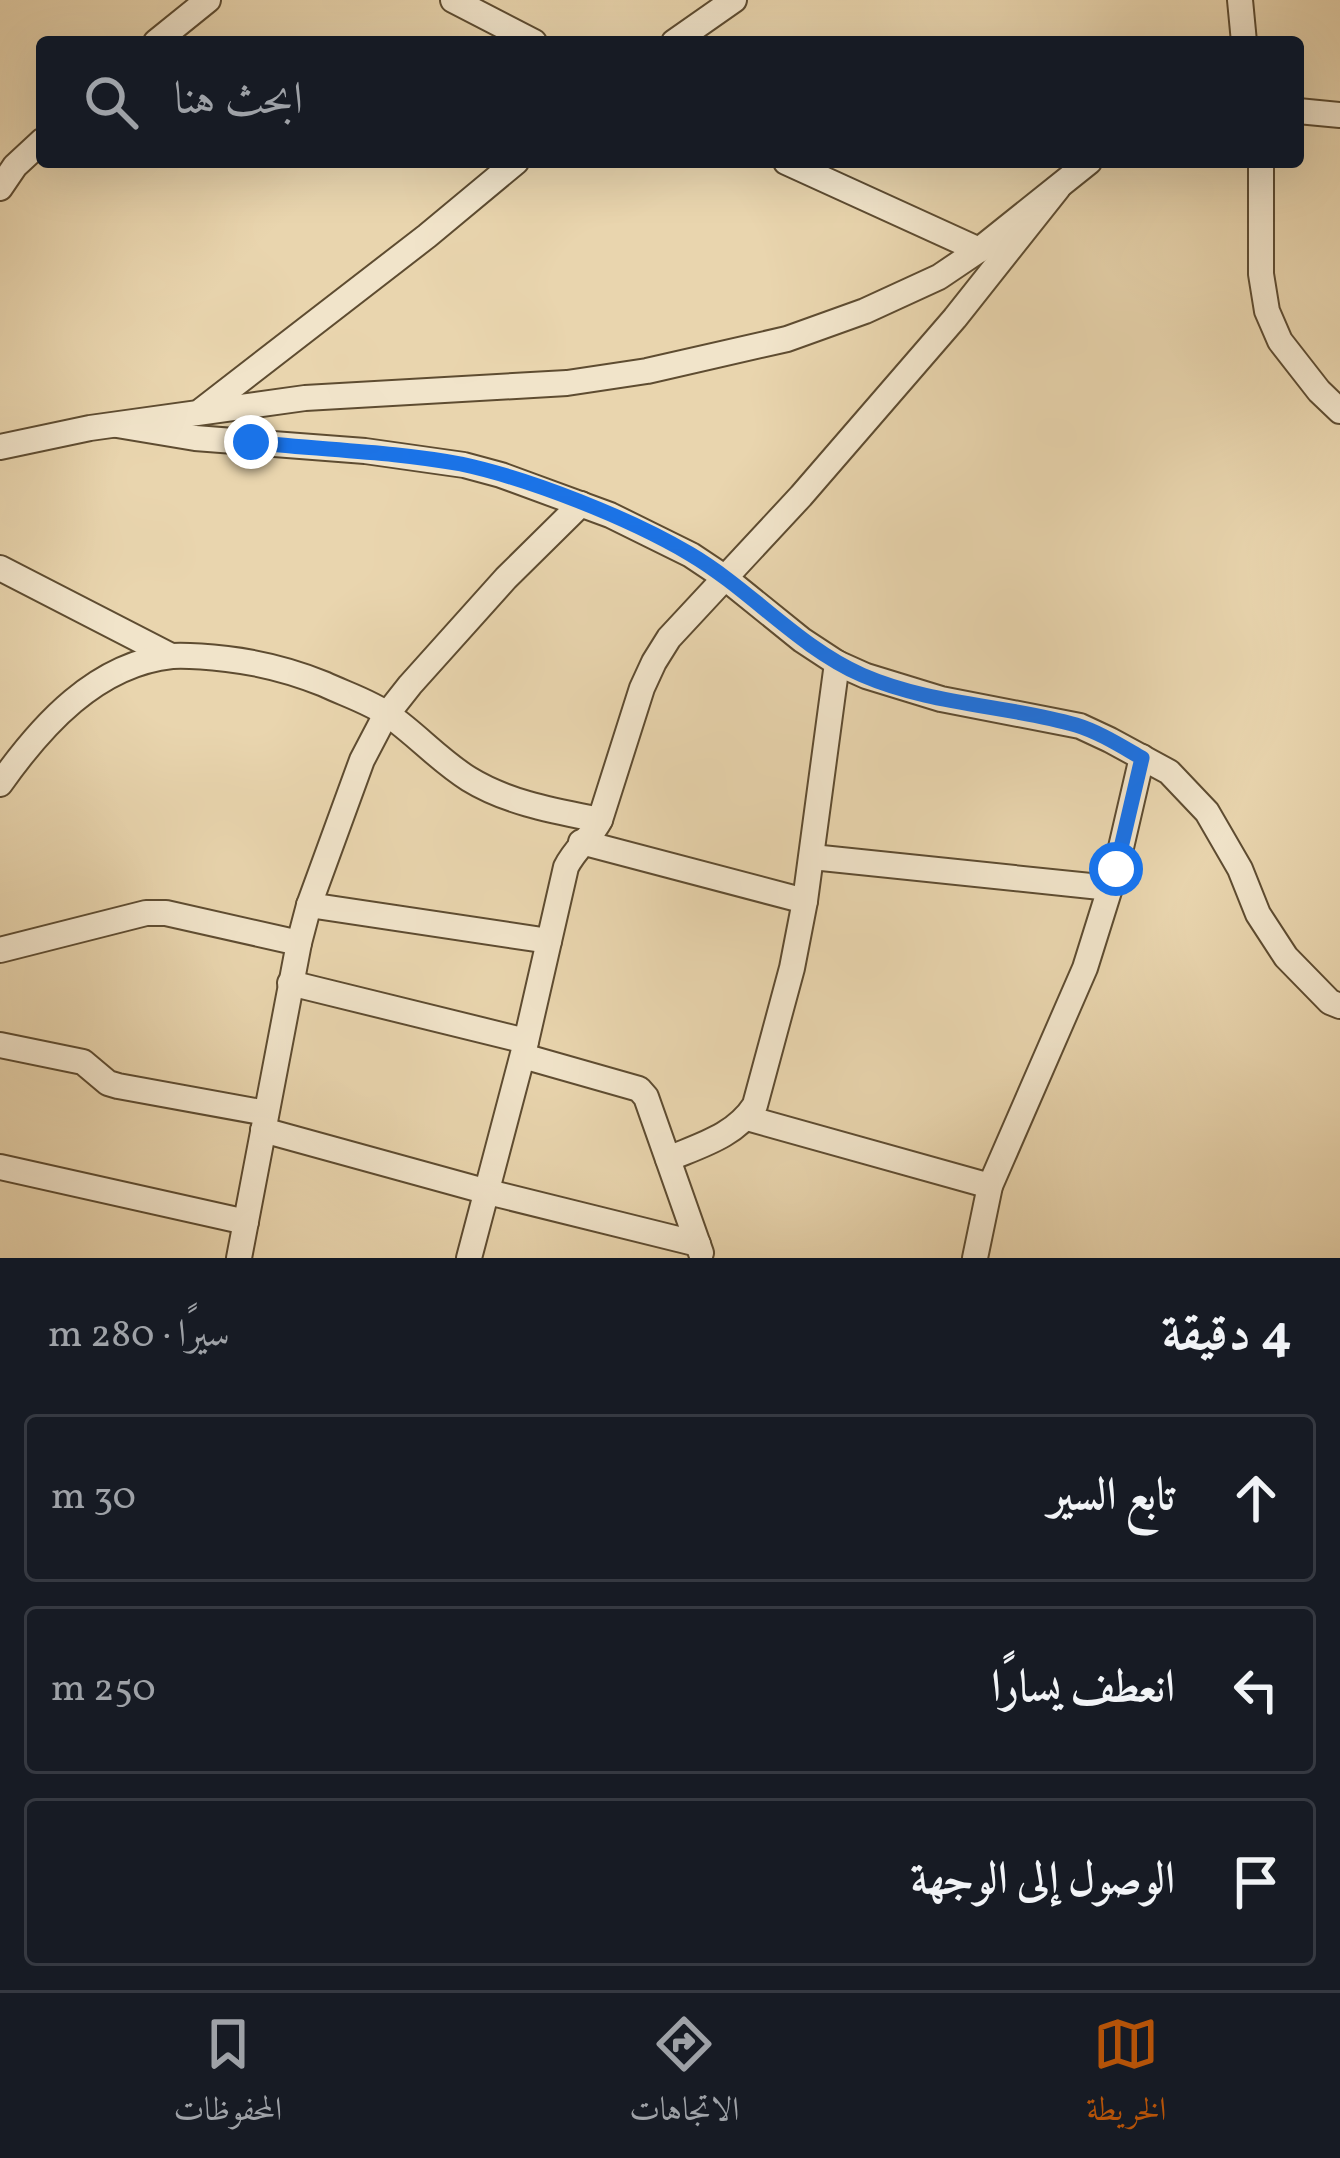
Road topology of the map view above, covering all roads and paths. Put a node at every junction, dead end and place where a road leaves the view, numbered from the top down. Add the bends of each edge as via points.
1 (208, 0) edge
2 (453, 0) edge
3 (734, 0) edge
4 (1240, 0) edge
5 (163, 36) edge
6 (522, 36) edge
7 (683, 36) edge
8 (1243, 36) edge
9 (1304, 112) edge
10 (1340, 115) edge
11 (36, 147) edge
12 (509, 168) edge
13 (799, 168) edge
14 (1082, 168) edge
15 (1261, 168) edge
16 (0, 188) edge
17 (1058, 188) junction
18 (980, 250) junction
19 (1340, 411) edge
20 (200, 412) junction
21 (117, 425) junction
22 (0, 447) edge
23 (581, 504) junction
24 (0, 568) edge
25 (724, 577) junction
26 (171, 656) junction
27 (837, 663) junction
28 (387, 714) junction
29 (1142, 758) junction
30 (0, 784) edge
31 (599, 820) junction
32 (581, 842) junction
33 (812, 857) junction
34 (1110, 888) junction
35 (805, 901) junction
36 (309, 904) junction
37 (549, 941) junction
38 (299, 943) junction
39 (0, 950) edge
40 (290, 983) junction
41 (1340, 1006) edge
42 (0, 1045) edge
43 (524, 1048) junction
44 (746, 1118) junction
45 (264, 1121) junction
46 (668, 1159) junction
47 (0, 1167) edge
48 (990, 1186) junction
49 (488, 1192) junction
50 (245, 1222) junction
51 (700, 1251) edge
52 (239, 1258) edge
53 (470, 1258) edge
54 (975, 1258) edge

1 - 5 street
2 - 6 street
3 - 7 street
4 - 8 street
9 - 10 street
11 - 16 street
12 - 20 street
13 - 18 street
14 - 17 street
15 - 19 street via 1267,311 1280,341
17 - 18 street
17 - 25 street via 955,318
18 - 20 street via 831,325 647,371
20 - 21 street
21 - 22 street
21 - 23 street via 464,465
23 - 25 street
23 - 28 street
24 - 26 street
25 - 27 street
25 - 31 street via 654,662
26 - 28 street via 257,662
26 - 30 street via 110,677 68,704
27 - 29 street via 901,689 1080,726
27 - 33 street
28 - 31 street via 470,780
28 - 36 street
29 - 34 street
29 - 41 street via 1169,772 1207,812 1286,957
31 - 32 street
32 - 35 street
32 - 37 street via 566,867
33 - 34 street
33 - 35 street
34 - 48 street via 1085,968
35 - 44 street
36 - 37 street
36 - 38 street
37 - 43 street
38 - 39 street via 146,913
38 - 40 street
40 - 43 street
40 - 45 street
42 - 45 street via 83,1062 118,1086
43 - 46 street via 639,1089
43 - 49 street
44 - 46 street
44 - 48 street
45 - 49 street
45 - 50 street
46 - 51 street
47 - 50 street
48 - 54 street
49 - 51 street
49 - 53 street
50 - 52 street

